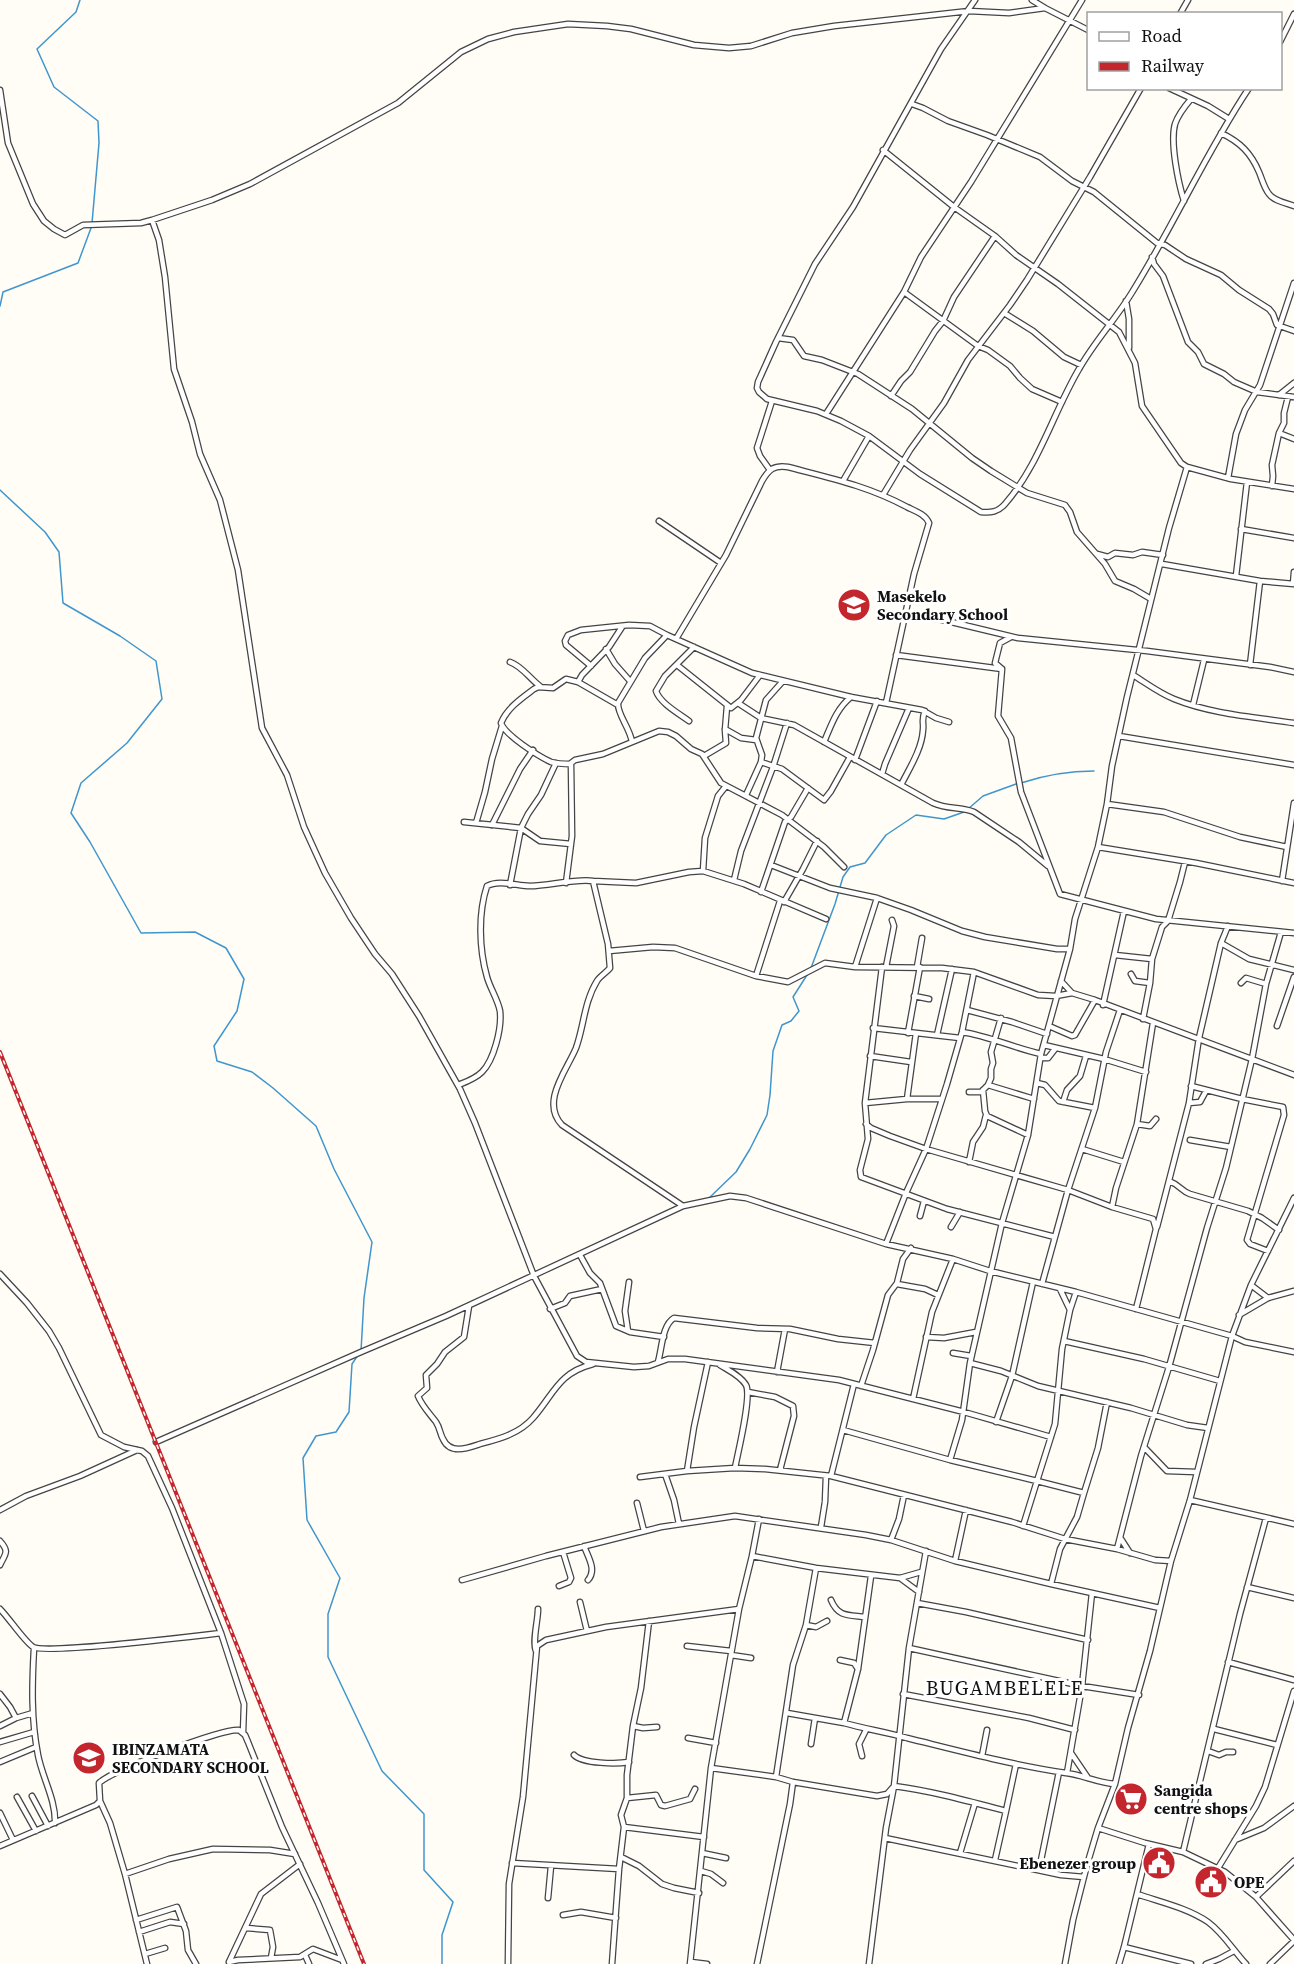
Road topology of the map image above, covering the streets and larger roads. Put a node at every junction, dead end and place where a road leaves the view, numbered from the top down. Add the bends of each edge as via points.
1 (975, 0) edge
2 (1032, 0) edge
3 (1082, 0) edge
4 (1045, 8) junction
5 (969, 11) junction
6 (1294, 14) edge
7 (1069, 20) junction
8 (1087, 29) edge
9 (1282, 40) edge
10 (0, 90) edge
11 (1140, 90) edge
12 (1173, 90) edge
13 (1248, 90) edge
14 (1191, 99) junction
15 (912, 104) junction
16 (1229, 119) junction
17 (1221, 133) junction
18 (997, 140) junction
19 (884, 150) junction
20 (1084, 186) junction
21 (1184, 201) junction
22 (1294, 206) edge
23 (954, 207) junction
24 (152, 220) junction
25 (995, 236) junction
26 (1160, 244) junction
27 (1152, 257) junction
28 (1034, 267) junction
29 (1294, 283) edge
30 (904, 292) junction
31 (1126, 301) junction
32 (1005, 313) junction
33 (944, 321) junction
34 (1109, 324) junction
35 (1280, 326) junction
36 (1294, 331) edge
37 (778, 338) junction
38 (978, 346) junction
39 (1130, 350) junction
40 (1081, 365) junction
41 (854, 372) junction
42 (1294, 383) edge
43 (1257, 392) junction
44 (1279, 395) junction
45 (891, 396) junction
46 (1291, 397) edge
47 (772, 401) junction
48 (1062, 402) junction
49 (826, 414) junction
50 (929, 424) junction
51 (1280, 433) junction
52 (868, 436) junction
53 (1294, 440) edge
54 (903, 461) junction
55 (1187, 467) junction
56 (770, 470) junction
57 (1228, 478) junction
58 (843, 481) junction
59 (1247, 482) junction
60 (1272, 486) junction
61 (1018, 488) junction
62 (1294, 489) edge
63 (883, 495) junction
64 (659, 521) dead end
65 (1241, 529) junction
66 (1294, 538) edge
67 (1095, 554) junction
68 (1163, 555) junction
69 (721, 563) junction
70 (1162, 564) junction
71 (1294, 572) edge
72 (1236, 576) junction
73 (1260, 581) junction
74 (1293, 584) edge
75 (1151, 599) junction
76 (905, 614) junction
77 (622, 627) junction
78 (667, 635) junction
79 (1011, 637) junction
80 (676, 639) junction
81 (694, 647) junction
82 (606, 649) junction
83 (1140, 650) junction
84 (896, 656) junction
85 (1204, 660) junction
86 (510, 662) dead end
87 (677, 664) junction
88 (1250, 664) junction
89 (591, 666) junction
90 (1002, 669) junction
91 (1294, 672) edge
92 (760, 675) junction
93 (1133, 675) junction
94 (578, 681) junction
95 (630, 681) junction
96 (783, 681) junction
97 (541, 687) junction
98 (851, 697) junction
99 (877, 701) junction
100 (738, 703) junction
101 (886, 703) junction
102 (618, 705) junction
103 (1193, 705) junction
104 (727, 706) junction
105 (909, 708) junction
106 (924, 711) junction
107 (761, 718) junction
108 (689, 721) dead end
109 (949, 722) dead end
110 (787, 723) junction
111 (1294, 723) edge
112 (502, 726) junction
113 (725, 729) junction
114 (1119, 736) junction
115 (756, 740) junction
116 (632, 742) junction
117 (824, 742) junction
118 (533, 750) junction
119 (704, 756) junction
120 (853, 758) junction
121 (761, 762) junction
122 (556, 763) junction
123 (571, 764) junction
124 (1294, 765) edge
125 (773, 767) junction
126 (882, 774) junction
127 (901, 784) junction
128 (726, 786) junction
129 (808, 788) junction
130 (746, 795) junction
131 (1294, 803) edge
132 (759, 804) junction
133 (1107, 804) junction
134 (788, 820) junction
135 (465, 822) dead end
136 (476, 823) junction
137 (492, 825) junction
138 (521, 828) junction
139 (817, 841) junction
140 (572, 844) junction
141 (1098, 846) junction
142 (1287, 847) junction
143 (1185, 862) junction
144 (771, 864) junction
145 (844, 867) dead end
146 (1050, 868) junction
147 (703, 871) junction
148 (799, 875) junction
149 (734, 880) junction
150 (1282, 880) junction
151 (593, 881) junction
152 (566, 883) junction
153 (1294, 883) edge
154 (510, 885) junction
155 (761, 892) junction
156 (877, 898) junction
157 (1082, 900) junction
158 (782, 901) junction
159 (1124, 910) junction
160 (826, 920) dead end
161 (892, 920) dead end
162 (1168, 921) junction
163 (1228, 926) junction
164 (1281, 932) junction
165 (1294, 933) edge
166 (922, 938) dead end
167 (1221, 943) junction
168 (1070, 949) junction
169 (609, 951) junction
170 (1115, 955) junction
171 (1152, 960) junction
172 (1272, 964) junction
173 (855, 967) junction
174 (884, 967) junction
175 (919, 967) junction
176 (952, 969) junction
177 (1294, 970) edge
178 (974, 972) junction
179 (1131, 974) dead end
180 (756, 976) junction
181 (1294, 977) edge
182 (1060, 981) junction
183 (1150, 983) junction
184 (1241, 983) dead end
185 (1266, 984) junction
186 (1072, 993) junction
187 (914, 996) junction
188 (1056, 996) junction
189 (928, 999) dead end
190 (1095, 1000) junction
191 (1103, 1005) junction
192 (967, 1010) junction
193 (1120, 1010) junction
194 (1001, 1018) junction
195 (1143, 1019) junction
196 (1153, 1023) junction
197 (1049, 1026) junction
198 (1277, 1026) dead end
199 (873, 1028) junction
200 (962, 1032) junction
201 (908, 1033) junction
202 (916, 1033) junction
203 (1047, 1034) junction
204 (937, 1035) junction
205 (960, 1038) junction
206 (1199, 1038) junction
207 (993, 1040) junction
208 (1044, 1045) junction
209 (1055, 1049) junction
210 (870, 1056) junction
211 (1041, 1056) junction
212 (1086, 1056) junction
213 (1104, 1059) junction
214 (1252, 1059) junction
215 (911, 1062) junction
216 (1146, 1072) junction
217 (1294, 1075) edge
218 (1037, 1083) junction
219 (458, 1085) junction
220 (988, 1085) junction
221 (1191, 1086) junction
222 (983, 1089) junction
223 (1206, 1091) junction
224 (969, 1092) dead end
225 (908, 1099) junction
226 (942, 1099) junction
227 (1034, 1099) junction
228 (1242, 1100) junction
229 (1063, 1102) junction
230 (865, 1103) junction
231 (1190, 1103) junction
232 (1095, 1108) junction
233 (986, 1115) junction
234 (1156, 1119) dead end
235 (865, 1124) junction
236 (1137, 1125) junction
237 (1028, 1135) junction
238 (1190, 1140) dead end
239 (1231, 1147) junction
240 (926, 1149) junction
241 (1082, 1149) junction
242 (969, 1162) junction
243 (1124, 1162) junction
244 (1016, 1175) junction
245 (1169, 1181) junction
246 (1068, 1190) junction
247 (906, 1193) junction
248 (1294, 1198) edge
249 (924, 1201) junction
250 (1216, 1202) junction
251 (683, 1206) junction
252 (1112, 1207) junction
253 (960, 1212) junction
254 (1161, 1215) junction
255 (1253, 1215) junction
256 (920, 1216) dead end
257 (1152, 1219) junction
258 (1002, 1223) junction
259 (951, 1227) dead end
260 (1156, 1230) junction
261 (1279, 1230) junction
262 (1054, 1237) junction
263 (886, 1244) junction
264 (910, 1248) junction
265 (1268, 1251) junction
266 (580, 1255) junction
267 (953, 1259) junction
268 (990, 1271) junction
269 (0, 1275) edge
270 (534, 1276) junction
271 (629, 1282) dead end
272 (1033, 1282) junction
273 (897, 1284) junction
274 (1042, 1284) junction
275 (1251, 1285) junction
276 (602, 1289) junction
277 (1060, 1289) junction
278 (1294, 1291) edge
279 (1076, 1292) junction
280 (938, 1295) junction
281 (1268, 1298) junction
282 (469, 1306) junction
283 (550, 1309) junction
284 (1070, 1310) junction
285 (1136, 1310) junction
286 (1239, 1315) junction
287 (1181, 1322) junction
288 (785, 1329) junction
289 (628, 1331) junction
290 (976, 1332) junction
291 (1232, 1336) junction
292 (664, 1337) junction
293 (926, 1337) junction
294 (1064, 1341) junction
295 (875, 1343) junction
296 (1294, 1352) edge
297 (953, 1353) dead end
298 (971, 1356) junction
299 (708, 1362) junction
300 (595, 1363) junction
301 (657, 1363) junction
302 (718, 1363) junction
303 (970, 1363) junction
304 (1169, 1367) junction
305 (777, 1372) junction
306 (1012, 1377) junction
307 (1220, 1381) junction
308 (854, 1384) junction
309 (861, 1386) junction
310 (1058, 1389) junction
311 (748, 1392) junction
312 (913, 1398) junction
313 (1107, 1402) junction
314 (964, 1412) junction
315 (1154, 1415) junction
316 (996, 1422) junction
317 (1208, 1428) junction
318 (843, 1430) junction
319 (1051, 1437) junction
320 (156, 1442) dead end
321 (1144, 1447) junction
322 (136, 1450) junction
323 (950, 1460) junction
324 (735, 1468) junction
325 (780, 1470) junction
326 (687, 1471) junction
327 (1196, 1472) junction
328 (665, 1474) junction
329 (829, 1476) junction
330 (640, 1477) dead end
331 (1036, 1481) junction
332 (1084, 1493) junction
333 (904, 1495) junction
334 (1190, 1500) junction
335 (637, 1503) dead end
336 (0, 1510) edge
337 (966, 1510) junction
338 (1266, 1518) junction
339 (759, 1519) junction
340 (679, 1524) junction
341 (1294, 1524) edge
342 (1023, 1526) junction
343 (821, 1527) junction
344 (644, 1531) junction
345 (1065, 1539) junction
346 (1121, 1539) junction
347 (891, 1540) junction
348 (0, 1541) edge
349 (584, 1546) junction
350 (1117, 1549) junction
351 (926, 1551) junction
352 (563, 1552) junction
353 (1130, 1553) junction
354 (752, 1556) junction
355 (955, 1561) junction
356 (1171, 1561) junction
357 (0, 1565) edge
358 (816, 1568) junction
359 (921, 1572) junction
360 (871, 1576) junction
361 (900, 1578) junction
362 (462, 1580) dead end
363 (588, 1580) dead end
364 (1051, 1584) junction
365 (559, 1586) dead end
366 (1246, 1587) junction
367 (919, 1592) junction
368 (1092, 1593) junction
369 (1294, 1598) edge
370 (831, 1600) dead end
371 (580, 1602) dead end
372 (917, 1603) junction
373 (1160, 1608) junction
374 (0, 1609) edge
375 (538, 1609) dead end
376 (739, 1609) junction
377 (865, 1617) junction
378 (649, 1621) junction
379 (827, 1621) dead end
380 (806, 1625) junction
381 (587, 1631) junction
382 (220, 1633) junction
383 (1088, 1640) junction
384 (687, 1646) dead end
385 (34, 1648) junction
386 (909, 1648) junction
387 (536, 1651) junction
388 (731, 1653) junction
389 (751, 1658) dead end
390 (840, 1660) dead end
391 (1228, 1662) junction
392 (858, 1669) junction
393 (1294, 1680) edge
394 (1082, 1686) junction
395 (1294, 1691) edge
396 (0, 1694) edge
397 (903, 1694) junction
398 (1138, 1695) junction
399 (33, 1713) junction
400 (787, 1713) junction
401 (16, 1718) junction
402 (815, 1718) junction
403 (844, 1723) junction
404 (0, 1726) edge
405 (633, 1726) junction
406 (657, 1727) dead end
407 (1214, 1729) junction
408 (866, 1730) junction
409 (987, 1730) dead end
410 (1075, 1730) junction
411 (34, 1732) junction
412 (243, 1733) junction
413 (898, 1735) junction
414 (688, 1738) dead end
415 (0, 1742) edge
416 (716, 1743) junction
417 (811, 1744) dead end
418 (1277, 1745) junction
419 (36, 1747) junction
420 (1208, 1751) junction
421 (1233, 1752) dead end
422 (1071, 1754) junction
423 (574, 1755) dead end
424 (862, 1756) dead end
425 (982, 1756) junction
426 (0, 1762) edge
427 (629, 1762) junction
428 (1016, 1764) junction
429 (711, 1768) junction
430 (1059, 1772) junction
431 (1067, 1773) junction
432 (776, 1777) junction
433 (1088, 1779) junction
434 (793, 1782) junction
435 (1115, 1784) junction
436 (894, 1786) junction
437 (695, 1789) dead end
438 (32, 1796) dead end
439 (882, 1796) junction
440 (17, 1797) dead end
441 (627, 1798) junction
442 (100, 1801) junction
443 (890, 1801) junction
444 (975, 1803) junction
445 (1294, 1806) edge
446 (40, 1812) junction
447 (1006, 1812) junction
448 (0, 1813) edge
449 (28, 1818) junction
450 (55, 1823) junction
451 (48, 1826) junction
452 (624, 1827) junction
453 (1098, 1828) junction
454 (36, 1831) junction
455 (704, 1837) junction
456 (885, 1838) junction
457 (13, 1840) junction
458 (1235, 1840) junction
459 (1149, 1844) junction
460 (0, 1846) edge
461 (1184, 1852) junction
462 (702, 1853) junction
463 (960, 1853) junction
464 (295, 1854) junction
465 (621, 1857) junction
466 (726, 1858) dead end
467 (995, 1860) junction
468 (1294, 1861) edge
469 (512, 1863) junction
470 (300, 1864) junction
471 (551, 1866) junction
472 (1218, 1868) junction
473 (619, 1869) junction
474 (1039, 1870) junction
475 (701, 1871) junction
476 (125, 1874) junction
477 (1084, 1877) junction
478 (723, 1882) dead end
479 (699, 1893) junction
480 (1137, 1894) junction
481 (1256, 1897) junction
482 (548, 1898) dead end
483 (563, 1915) dead end
484 (616, 1918) junction
485 (136, 1920) junction
486 (184, 1924) junction
487 (246, 1928) junction
488 (139, 1932) junction
489 (1294, 1941) edge
490 (1124, 1947) junction
491 (165, 1948) dead end
492 (1234, 1951) junction
493 (145, 1954) junction
494 (271, 1958) junction
495 (306, 1959) edge
496 (259, 1961) edge
497 (292, 1961) edge
498 (343, 1962) edge
499 (228, 1963) edge
500 (690, 1963) edge
501 (147, 1964) edge
502 (196, 1964) edge
503 (508, 1964) edge
504 (612, 1964) edge
505 (707, 1964) edge
506 (757, 1964) edge
507 (869, 1964) edge
508 (1065, 1964) edge
509 (1119, 1964) edge
510 (1191, 1964) edge
511 (1206, 1964) edge
512 (1246, 1964) edge
513 (1270, 1964) edge

1 - 5 street
2 - 4 street
3 - 7 street
4 - 5 street via 1009,13
4 - 7 street
5 - 15 street via 941,50
5 - 24 street via 819,28 729,48 694,45 606,26 555,25 501,35 461,52 398,103 250,184
6 - 9 street
7 - 8 street
7 - 18 street
10 - 24 street via 10,150 36,210 50,227 65,235 83,225
11 - 20 street
12 - 14 street
13 - 16 street
14 - 16 street
14 - 21 street via 1174,129 1176,168
15 - 18 street
15 - 19 street
16 - 17 street
17 - 21 street
17 - 22 street via 1248,151 1269,194
18 - 20 street via 1035,155
18 - 23 street
19 - 23 street
19 - 37 street via 853,207 820,255
20 - 26 street
20 - 28 street
21 - 26 street
23 - 25 street
23 - 30 street via 921,257
24 - 219 street via 165,277 174,369 200,454 220,500 238,570 262,728 287,775 304,827 326,873 351,918 419,1016
25 - 28 street
25 - 33 street via 954,297
26 - 27 street
26 - 35 street via 1221,275 1269,309
27 - 31 street
27 - 43 street via 1188,342 1204,364
28 - 32 street
28 - 34 street
29 - 35 street
30 - 33 street
30 - 41 street
31 - 34 street
31 - 39 street
32 - 38 street
32 - 40 street
33 - 38 street
33 - 45 street
34 - 39 street
34 - 40 street
35 - 36 street
35 - 43 street
37 - 41 street via 793,340 804,356
37 - 47 street via 757,388
38 - 48 street via 1010,366 1032,389
38 - 50 street
39 - 55 street via 1142,406 1179,462
40 - 48 street
41 - 45 street
41 - 49 street
42 - 44 street
43 - 44 street
43 - 57 street via 1236,434
44 - 46 street
45 - 50 street
46 - 51 street
47 - 49 street
47 - 56 street via 757,448
48 - 61 street
49 - 52 street
50 - 54 street
50 - 61 street via 979,464
51 - 53 street
51 - 60 street via 1272,465
52 - 54 street
52 - 58 street
54 - 61 street via 983,512 998,511
54 - 63 street
55 - 57 street
55 - 68 street
56 - 58 street via 781,466
56 - 69 street
57 - 59 street
58 - 63 street
59 - 60 street
59 - 65 street
60 - 62 street
61 - 67 street via 1065,505 1077,532
63 - 76 street via 929,523
64 - 69 street
65 - 66 street
65 - 72 street
67 - 68 street
67 - 75 street via 1117,582
68 - 70 street
69 - 80 street
70 - 72 street
70 - 75 street
71 - 74 street
72 - 73 street
73 - 74 street
73 - 88 street
75 - 83 street
76 - 79 street
76 - 84 street
77 - 78 street via 650,626
77 - 82 street
77 - 89 street via 581,630 566,638 566,645
78 - 80 street
78 - 95 street via 645,657
79 - 83 street
79 - 90 street via 999,645 995,663
80 - 81 street
81 - 87 street
81 - 92 street
82 - 89 street
82 - 95 street
83 - 85 street
83 - 93 street
84 - 90 street
84 - 101 street
85 - 88 street
85 - 103 street
86 - 97 street via 519,665
87 - 104 street
87 - 108 street via 656,693
88 - 91 street
89 - 94 street
90 - 146 street via 998,716 1011,738 1021,792
92 - 96 street
92 - 100 street
93 - 103 street via 1170,698
93 - 114 street
94 - 97 street via 566,679 553,688
94 - 102 street
95 - 102 street
96 - 98 street
96 - 107 street via 766,699
97 - 112 street via 513,707 502,720
98 - 99 street
98 - 117 street via 837,712
99 - 101 street
99 - 120 street via 869,728
100 - 104 street via 732,708
100 - 107 street
101 - 105 street
102 - 116 street
103 - 111 street
104 - 113 street
105 - 106 street
105 - 126 street
106 - 109 street
106 - 127 street via 920,744
107 - 110 street
107 - 115 street
110 - 117 street
110 - 125 street
112 - 118 street
112 - 136 street
113 - 115 street via 741,738
113 - 119 street via 726,744
114 - 124 street
114 - 133 street
115 - 121 street
116 - 119 street via 664,731
116 - 123 street
117 - 120 street
118 - 122 street
118 - 137 street
119 - 128 street
120 - 126 street
120 - 129 street via 825,800
121 - 125 street
121 - 130 street
122 - 123 street
122 - 138 street
123 - 140 street
125 - 129 street
125 - 132 street
126 - 127 street
127 - 146 street via 941,807 975,812
128 - 130 street
128 - 147 street via 718,796 705,838
129 - 134 street
130 - 132 street
131 - 142 street
132 - 134 street
132 - 149 street
133 - 141 street
133 - 142 street via 1164,812 1240,837
134 - 139 street
134 - 144 street
135 - 136 street
136 - 137 street
137 - 138 street
138 - 140 street via 540,841
138 - 154 street
139 - 145 street
139 - 148 street
140 - 152 street
141 - 143 street
141 - 157 street
142 - 150 street
143 - 150 street
143 - 162 street
144 - 148 street
144 - 155 street
146 - 157 street via 1060,894
147 - 149 street
147 - 151 street via 636,883
148 - 156 street via 830,888
148 - 158 street
149 - 155 street
150 - 153 street
151 - 152 street
151 - 169 street
152 - 154 street
154 - 219 street via 487,886 480,927 486,976 500,1012 496,1042 482,1072
155 - 158 street
156 - 168 street via 973,934
156 - 173 street
157 - 159 street
157 - 168 street
158 - 160 street
158 - 180 street
159 - 162 street
159 - 170 street
161 - 174 street
162 - 163 street
162 - 171 street via 1162,927
163 - 164 street
163 - 167 street
164 - 165 street
164 - 172 street
166 - 175 street
167 - 172 street via 1249,958
167 - 206 street
168 - 182 street
169 - 180 street via 675,948
169 - 251 street via 610,969 593,987 575,1050 556,1087 555,1113 562,1125
170 - 171 street
170 - 191 street
171 - 183 street
172 - 177 street
172 - 185 street
173 - 174 street
173 - 180 street via 822,964 788,982
174 - 175 street
174 - 199 street
175 - 176 street
175 - 187 street
176 - 178 street
176 - 204 street
178 - 188 street via 1038,995
178 - 192 street
179 - 183 street via 1135,981
181 - 198 street
182 - 186 street
182 - 188 street
183 - 195 street
184 - 185 street via 1246,978
185 - 214 street
186 - 188 street
186 - 190 street
187 - 189 street
187 - 201 street
188 - 197 street
190 - 191 street
190 - 197 street via 1075,1035
191 - 193 street
192 - 194 street
192 - 200 street
193 - 195 street
193 - 213 street
194 - 203 street
194 - 207 street
195 - 196 street
196 - 206 street
196 - 216 street
197 - 203 street
199 - 201 street
199 - 210 street
200 - 205 street
200 - 207 street
201 - 202 street
202 - 204 street
202 - 215 street
203 - 208 street
204 - 205 street
205 - 226 street
206 - 214 street
206 - 221 street
207 - 211 street
207 - 220 street via 992,1078
208 - 209 street
208 - 211 street
209 - 211 street via 1048,1058
209 - 212 street
210 - 215 street
210 - 230 street
211 - 218 street
212 - 213 street
212 - 229 street via 1080,1076 1067,1089
213 - 216 street
213 - 232 street
214 - 217 street
214 - 228 street
215 - 225 street
216 - 236 street
218 - 227 street
218 - 229 street via 1045,1085 1054,1098
219 - 270 street
220 - 222 street
220 - 227 street
221 - 223 street
221 - 231 street
222 - 224 street
222 - 233 street
223 - 228 street
223 - 231 street via 1200,1102
225 - 226 street
225 - 230 street
226 - 240 street
227 - 237 street
228 - 239 street
228 - 255 street via 1279,1105 1284,1110
229 - 232 street
230 - 235 street
231 - 245 street
232 - 241 street
233 - 237 street
233 - 242 street via 973,1142
234 - 236 street via 1150,1126
235 - 240 street
235 - 247 street via 867,1143 861,1176
236 - 243 street
237 - 244 street
238 - 239 street
239 - 250 street
240 - 242 street
240 - 247 street
241 - 243 street
241 - 246 street
242 - 244 street
243 - 252 street
244 - 246 street
244 - 258 street
245 - 250 street via 1184,1192
245 - 254 street
246 - 252 street
246 - 262 street
247 - 249 street
247 - 263 street
248 - 261 street
249 - 253 street
249 - 256 street
250 - 255 street
250 - 287 street
251 - 263 street via 739,1197
251 - 266 street
252 - 257 street
253 - 258 street
253 - 259 street
254 - 257 street
254 - 260 street
255 - 261 street
255 - 265 street via 1247,1241
257 - 260 street
258 - 262 street
258 - 268 street
260 - 285 street
261 - 265 street
262 - 274 street
263 - 264 street
264 - 267 street
264 - 273 street
265 - 275 street
266 - 270 street
266 - 276 street
267 - 268 street
267 - 280 street
268 - 272 street
268 - 290 street
269 - 322 street via 49,1331 101,1435
270 - 282 street
270 - 283 street
271 - 289 street via 625,1311
272 - 274 street
272 - 306 street
273 - 280 street
273 - 295 street via 888,1294
274 - 277 street
275 - 281 street
275 - 286 street
276 - 283 street via 569,1296 565,1303
276 - 289 street via 615,1324
277 - 279 street
277 - 284 street
278 - 281 street
279 - 284 street
279 - 285 street
280 - 293 street
281 - 286 street
282 - 300 street via 464,1337 426,1375 427,1388 418,1396 440,1428 443,1440 452,1448 465,1449 517,1431 567,1376
282 - 320 street
283 - 300 street via 577,1356
284 - 294 street
285 - 287 street
286 - 291 street
287 - 291 street
287 - 304 street
288 - 292 street via 674,1318
288 - 295 street
288 - 305 street
289 - 292 street
290 - 293 street
290 - 298 street
291 - 296 street
291 - 307 street
292 - 301 street
293 - 312 street
294 - 304 street
294 - 310 street
295 - 309 street
297 - 298 street
298 - 303 street
299 - 301 street via 675,1358
299 - 302 street
299 - 326 street
300 - 301 street via 645,1367
302 - 305 street
302 - 311 street via 744,1382
303 - 306 street
303 - 314 street
304 - 307 street
304 - 315 street
305 - 308 street
306 - 310 street
306 - 316 street
307 - 317 street
308 - 309 street
308 - 318 street
309 - 312 street
310 - 313 street
310 - 319 street
311 - 324 street
311 - 325 street via 775,1396 794,1406
312 - 314 street
313 - 315 street
313 - 332 street
314 - 316 street
314 - 323 street
315 - 317 street
315 - 321 street
316 - 319 street
317 - 327 street
318 - 323 street
318 - 329 street
319 - 331 street
321 - 327 street via 1167,1471
321 - 346 street
322 - 336 street
322 - 382 street via 148,1456 172,1508
323 - 331 street
324 - 325 street
324 - 326 street
325 - 329 street
326 - 328 street
327 - 334 street
328 - 330 street
328 - 340 street
329 - 333 street
329 - 343 street
331 - 332 street
331 - 342 street
332 - 345 street
333 - 337 street
333 - 347 street
334 - 338 street
334 - 356 street
335 - 344 street
337 - 342 street
337 - 355 street
338 - 341 street
338 - 366 street
339 - 340 street via 727,1516
339 - 343 street
339 - 354 street
340 - 344 street
342 - 345 street
343 - 347 street
344 - 349 street
345 - 350 street
345 - 364 street
346 - 350 street
346 - 353 street
347 - 351 street
348 - 357 street via 6,1547
349 - 352 street
349 - 363 street via 592,1569
350 - 353 street
351 - 355 street
351 - 359 street
352 - 362 street
352 - 365 street via 571,1578
353 - 356 street
354 - 358 street
354 - 376 street
355 - 364 street
356 - 373 street
358 - 360 street
358 - 380 street
359 - 361 street
359 - 367 street
360 - 361 street
360 - 377 street
361 - 367 street
364 - 368 street
366 - 369 street
366 - 391 street
367 - 372 street
368 - 373 street
368 - 383 street
370 - 377 street via 839,1613
371 - 381 street
372 - 383 street
372 - 386 street
373 - 398 street
374 - 385 street
375 - 387 street
376 - 378 street
376 - 388 street
377 - 392 street
378 - 381 street
378 - 405 street
379 - 380 street via 816,1627
380 - 400 street via 793,1665
381 - 387 street via 542,1641
382 - 385 street via 59,1649
382 - 412 street via 244,1704
383 - 394 street
384 - 388 street
385 - 399 street
386 - 394 street
386 - 397 street
387 - 469 street via 523,1797
388 - 389 street
388 - 416 street
390 - 392 street via 854,1663
391 - 393 street
391 - 407 street
392 - 403 street
394 - 398 street
394 - 410 street
395 - 418 street
396 - 401 street
397 - 410 street
397 - 413 street
398 - 435 street
399 - 401 street
399 - 411 street
400 - 402 street
400 - 432 street
401 - 404 street
402 - 403 street
402 - 417 street
403 - 408 street
405 - 406 street
405 - 427 street
407 - 418 street
407 - 420 street
408 - 413 street
408 - 424 street via 860,1742
409 - 425 street
410 - 422 street
411 - 415 street
411 - 419 street
412 - 442 street via 228,1731 117,1772 99,1783
412 - 464 street
413 - 425 street
413 - 436 street
414 - 416 street
416 - 429 street
418 - 458 street via 1265,1787
419 - 426 street
419 - 450 street
420 - 421 street via 1219,1755
420 - 461 street
422 - 431 street
422 - 433 street
423 - 427 street via 589,1761
425 - 428 street
427 - 441 street
428 - 430 street
428 - 447 street
429 - 432 street
429 - 455 street
430 - 431 street
430 - 474 street
431 - 433 street
432 - 434 street
433 - 435 street
434 - 439 street
434 - 506 street
435 - 453 street
436 - 439 street
436 - 443 street
436 - 444 street
437 - 441 street via 690,1799 665,1806 656,1795
438 - 446 street
439 - 443 street
440 - 449 street
441 - 452 street via 621,1815
442 - 450 street
442 - 476 street
443 - 456 street
444 - 447 street
444 - 463 street
445 - 458 street via 1264,1828
446 - 449 street
446 - 451 street
447 - 467 street
448 - 457 street
449 - 454 street
450 - 451 street
451 - 454 street
452 - 455 street
452 - 465 street
453 - 459 street
453 - 477 street
454 - 457 street
455 - 462 street
456 - 463 street
456 - 507 street
457 - 460 street
458 - 472 street
459 - 461 street
459 - 480 street
461 - 472 street
462 - 466 street
462 - 475 street
463 - 467 street
464 - 470 street
464 - 476 street via 213,1849 169,1858
465 - 473 street
465 - 479 street via 662,1884
467 - 474 street
468 - 481 street
469 - 471 street
469 - 503 street
470 - 487 street via 261,1894
470 - 498 street
471 - 473 street
471 - 482 street
472 - 481 street
473 - 484 street
474 - 477 street
475 - 478 street
475 - 479 street
476 - 485 street
477 - 508 street
479 - 500 street
480 - 490 street
480 - 492 street via 1207,1921
481 - 489 street
483 - 484 street via 581,1912
484 - 504 street
485 - 486 street via 176,1907
485 - 488 street
486 - 488 street via 165,1923
486 - 502 street via 188,1950
487 - 494 street via 270,1930
487 - 499 street
488 - 493 street
489 - 513 street
490 - 509 street
490 - 510 street
491 - 493 street
492 - 511 street
492 - 512 street
493 - 501 street
494 - 496 street
494 - 497 street
495 - 497 street
495 - 498 street via 315,1949
496 - 499 street
500 - 505 street

